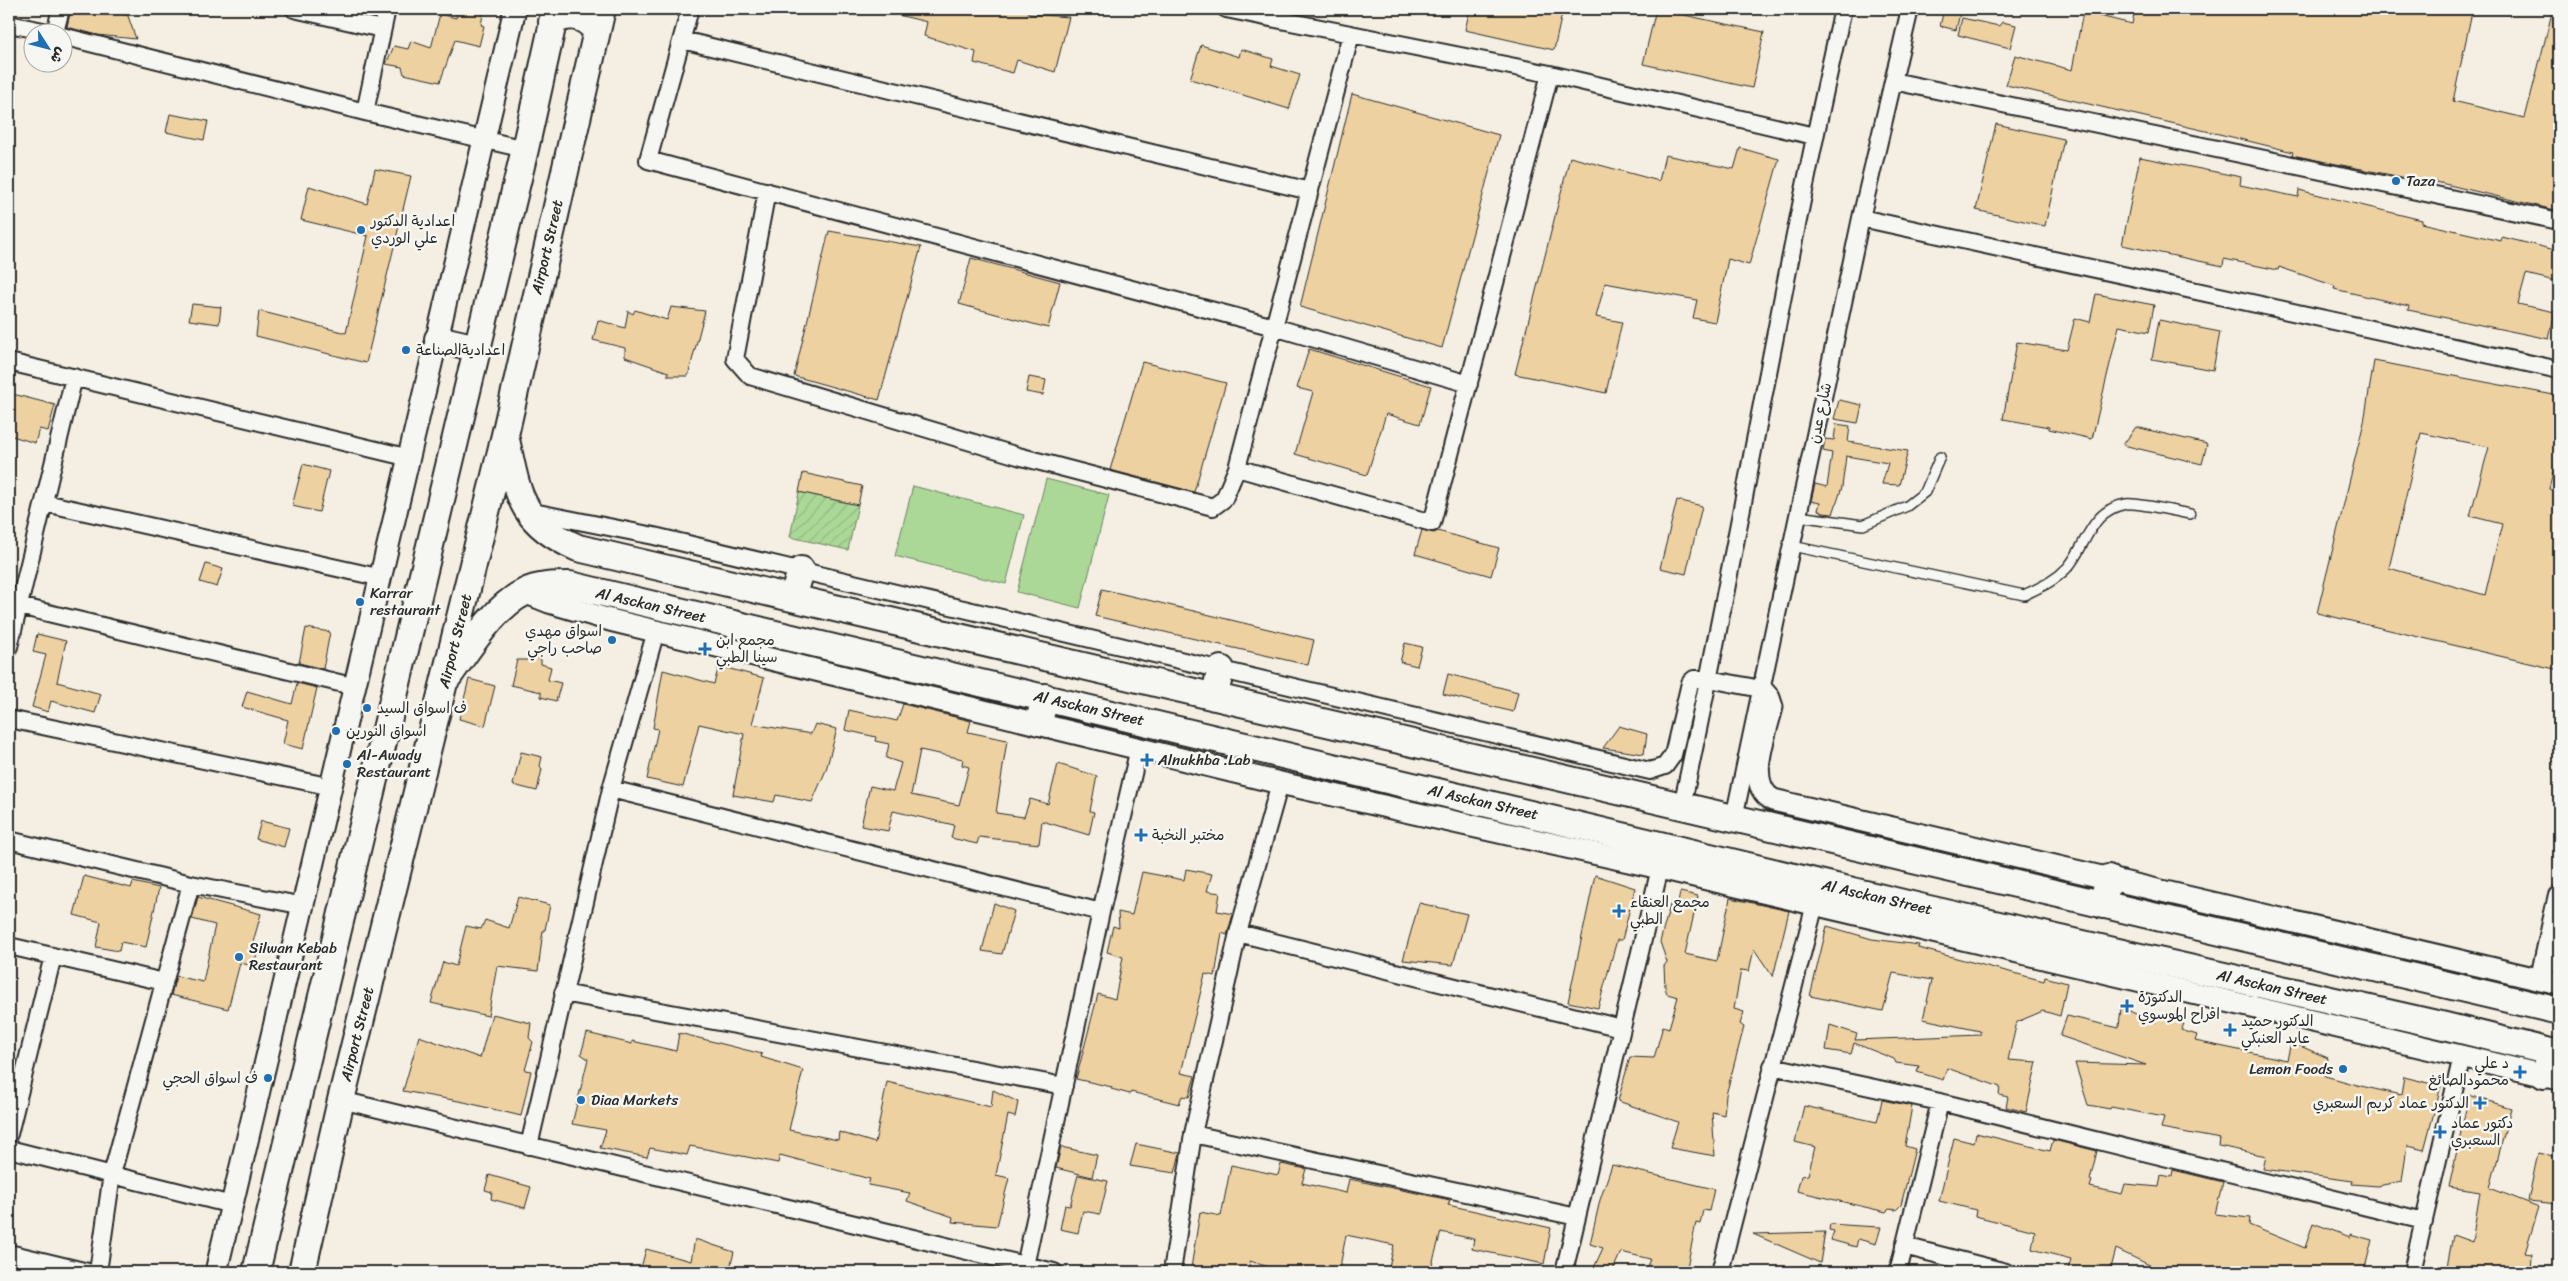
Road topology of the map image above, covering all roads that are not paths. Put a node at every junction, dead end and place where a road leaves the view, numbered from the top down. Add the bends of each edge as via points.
1 (61, 9) edge
2 (294, 9) edge
3 (387, 9) edge
4 (515, 9) edge
5 (690, 9) edge
6 (1226, 9) edge
7 (1843, 9) edge
8 (1910, 9) edge
9 (554, 15) edge
10 (599, 20) edge
11 (58, 22) edge
12 (9, 24) edge
13 (22, 27) edge
14 (382, 29) junction
15 (1351, 34) junction
16 (72, 39) edge
17 (682, 40) junction
18 (1550, 74) junction
19 (1893, 81) junction
20 (365, 112) junction
21 (1814, 136) junction
22 (485, 139) junction
23 (525, 149) junction
24 (767, 191) junction
25 (1310, 191) junction
26 (1861, 218) junction
27 (2559, 221) edge
28 (1274, 327) junction
29 (438, 339) junction
30 (477, 348) junction
31 (9, 362) edge
32 (2559, 370) edge
33 (74, 377) junction
34 (1469, 384) junction
35 (505, 435) junction
36 (1940, 457) dead end
37 (410, 458) junction
38 (1237, 468) junction
39 (45, 502) junction
40 (528, 511) junction
41 (2190, 514) dead end
42 (1798, 516) junction
43 (1792, 546) junction
44 (801, 570) junction
45 (682, 572) junction
46 (382, 578) junction
47 (731, 584) junction
48 (524, 592) junction
49 (793, 598) junction
50 (19, 606) junction
51 (676, 610) junction
52 (727, 622) junction
53 (656, 631) junction
54 (9, 647) edge
55 (1222, 669) junction
56 (1709, 679) junction
57 (445, 681) junction
58 (356, 687) junction
59 (1761, 689) junction
60 (1045, 697) junction
61 (1214, 697) junction
62 (9, 719) edge
63 (1039, 722) junction
64 (1139, 748) junction
65 (1280, 783) junction
66 (332, 787) junction
67 (610, 789) junction
68 (1682, 806) junction
69 (1734, 818) junction
70 (9, 840) edge
71 (1675, 863) junction
72 (2108, 878) junction
73 (191, 884) junction
74 (2559, 897) edge
75 (1814, 904) junction
76 (2102, 905) junction
77 (304, 906) junction
78 (1101, 912) junction
79 (1921, 918) junction
80 (1238, 933) junction
81 (9, 946) edge
82 (52, 956) junction
83 (2376, 969) junction
84 (164, 982) junction
85 (2550, 982) edge
86 (2219, 987) junction
87 (2454, 987) junction
88 (564, 993) junction
89 (2367, 1008) junction
90 (2559, 1011) edge
91 (2445, 1026) junction
92 (1621, 1028) junction
93 (2462, 1056) junction
94 (2553, 1065) edge
95 (1772, 1066) junction
96 (1064, 1086) junction
97 (341, 1100) junction
98 (1940, 1102) junction
99 (9, 1134) edge
100 (1194, 1134) junction
101 (529, 1146) junction
102 (9, 1149) edge
103 (112, 1174) junction
104 (232, 1205) junction
105 (1577, 1217) junction
106 (2424, 1222) junction
107 (1904, 1246) junction
108 (9, 1254) edge
109 (1025, 1266) junction
110 (88, 1272) edge
111 (98, 1272) edge
112 (216, 1272) edge
113 (256, 1272) edge
114 (302, 1272) edge
115 (1054, 1272) edge
116 (1172, 1272) edge
117 (1564, 1272) edge
118 (1720, 1272) edge
119 (1898, 1272) edge
120 (2006, 1272) edge
121 (2412, 1272) edge

1 - 11 street
2 - 14 street
3 - 14 street
4 - 22 street
5 - 17 street
6 - 15 street
7 - 21 street
8 - 19 street, شارع عدن
9 - 10 main road
9 - 23 main road
10 - 35 main road, Airport Street
12 - 13 street
14 - 20 street
15 - 18 street
15 - 25 street
16 - 20 street
17 - 24 street via 648,160
17 - 25 street
18 - 21 street
18 - 34 street
19 - 26 street, شارع عدن
19 - 27 street
20 - 22 street
21 - 56 street
22 - 23 street
22 - 29 street
23 - 30 main road
24 - 28 street
24 - 38 street via 735,359 750,376 1018,456 1213,507 1224,499
25 - 28 street
26 - 32 street
26 - 42 street, شارع عدن
28 - 34 street
28 - 38 street
29 - 30 main road
29 - 37 street
30 - 113 main road
31 - 33 street
33 - 37 street
33 - 39 street
34 - 38 street via 1432,523
35 - 40 main road via 516,483
35 - 57 main road, Airport Street
36 - 42 lane via 1925,492 1908,506 1864,525
37 - 46 street
39 - 46 street
39 - 50 street
40 - 44 street
40 - 45 main road via 538,526 554,538 578,548
41 - 43 lane via 2126,504 2104,514 2088,531 2070,565 2053,582 2024,595
42 - 43 street, شارع عدن
43 - 59 street, شارع عدن
44 - 49 main road
44 - 55 street
45 - 47 main road
45 - 51 main road via 688,593
46 - 58 street
47 - 49 main road
47 - 52 main road via 723,591 720,600 720,610
48 - 51 main road, Al Asckan Street via 548,585 570,585
48 - 53 street via 575,611
48 - 57 main road, Al Asckan Street via 493,616
49 - 61 main road
50 - 54 street
50 - 58 street
51 - 52 main road, Al Asckan Street
52 - 60 main road, Al Asckan Street
53 - 63 street
53 - 67 street
55 - 56 street via 1650,771 1665,766 1673,755 1690,683 1697,678
55 - 61 main road
56 - 59 street
56 - 68 street
57 - 97 main road, Airport Street
58 - 66 street
59 - 69 street, شارع عدن
59 - 72 street via 1772,707 1757,771 1760,787 1768,797
60 - 63 main road
60 - 71 main road, Al Asckan Street
61 - 68 main road
62 - 66 street
63 - 64 street
64 - 65 street
64 - 78 street
65 - 71 street
65 - 80 street
66 - 77 street
67 - 78 street
67 - 88 street
68 - 69 main road
69 - 76 main road
70 - 73 street
71 - 75 street
71 - 79 main road, Al Asckan Street
71 - 92 street
72 - 76 main road
72 - 85 street
73 - 77 street
73 - 84 street
74 - 85 street
75 - 79 street
75 - 95 street
76 - 83 main road
77 - 104 street
78 - 96 street
79 - 86 main road, Al Asckan Street
80 - 92 street
80 - 100 street
81 - 82 street
82 - 84 street
82 - 99 street
83 - 87 main road
83 - 89 main road via 2378,990
84 - 103 street
86 - 89 main road, Al Asckan Street
86 - 93 street
87 - 90 main road
87 - 91 main road via 2443,1004
88 - 96 street
88 - 101 street
89 - 91 main road, Al Asckan Street
91 - 94 main road, Al Asckan Street
92 - 105 street
93 - 94 street
93 - 106 street
95 - 98 street
95 - 118 street
96 - 109 street
97 - 101 street
97 - 114 main road, Airport Street
98 - 106 street
98 - 107 street
100 - 105 street
100 - 116 street
101 - 109 street
102 - 103 street
103 - 104 street
103 - 111 street
104 - 112 street
105 - 117 street
106 - 121 street
107 - 119 street
107 - 120 street
108 - 110 street
109 - 115 street

